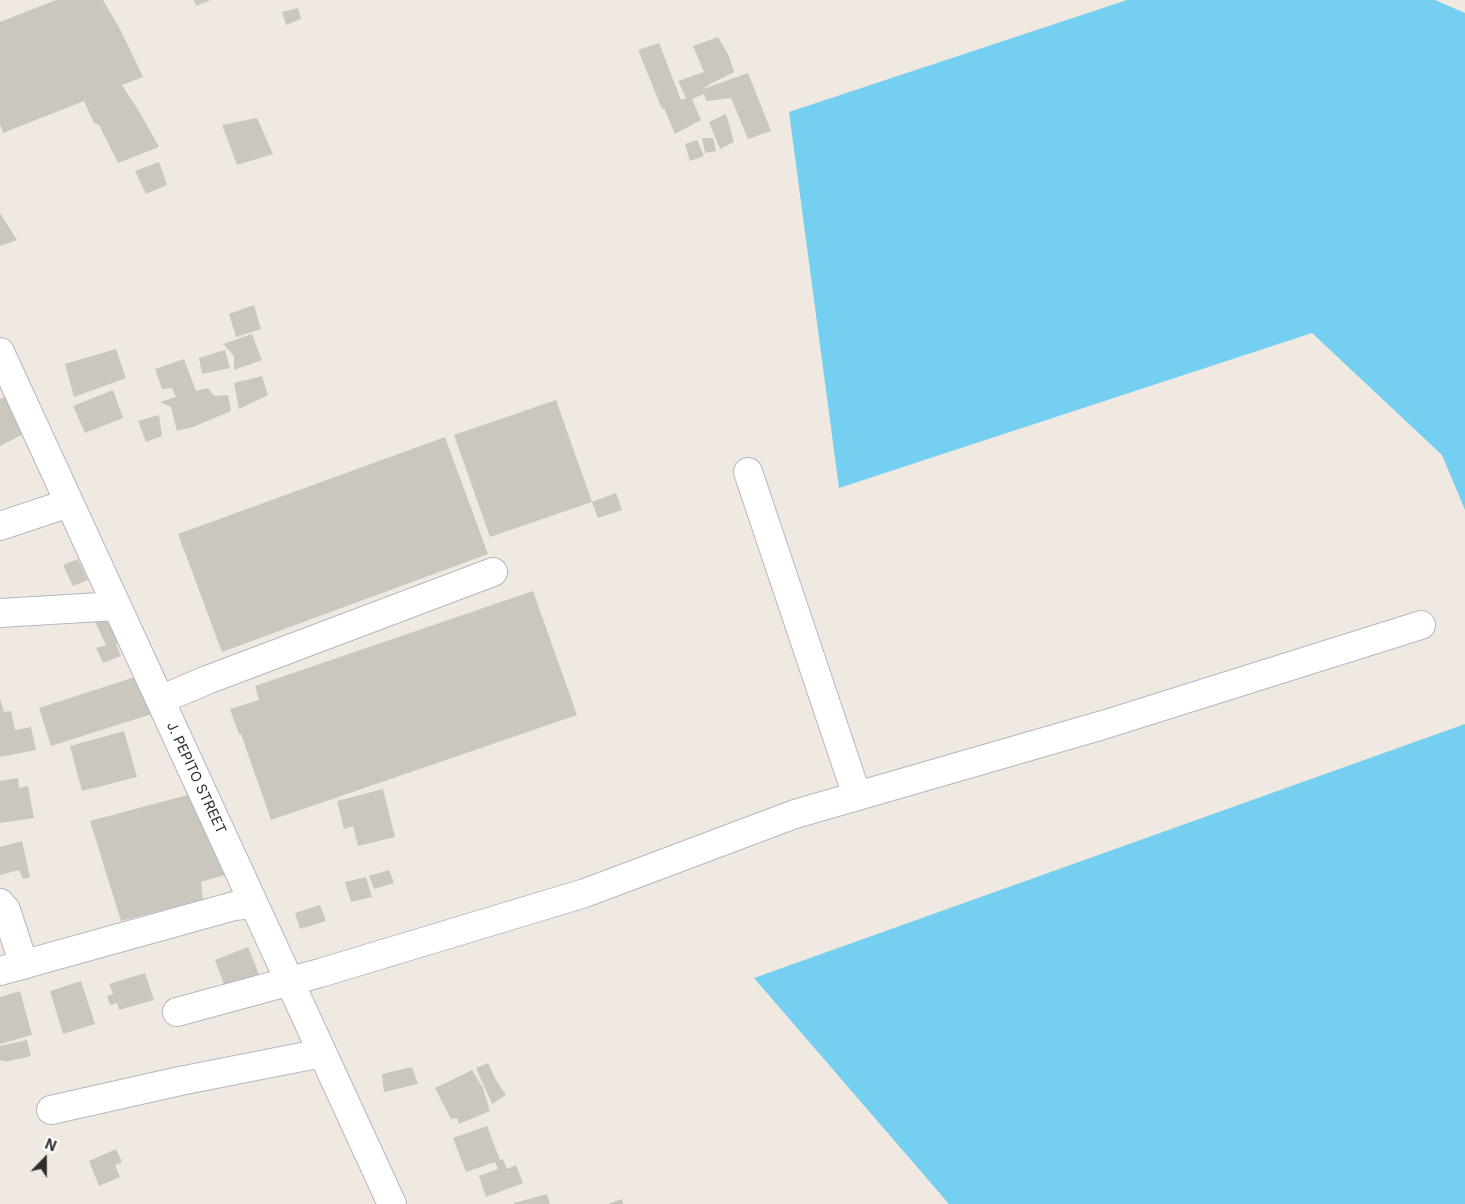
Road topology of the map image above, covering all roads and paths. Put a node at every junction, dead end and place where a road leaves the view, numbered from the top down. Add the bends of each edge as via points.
1 (0, 352) edge
2 (9, 393) edge
3 (748, 472) dead end
4 (69, 502) junction
5 (0, 526) edge
6 (493, 572) dead end
7 (116, 606) junction
8 (0, 613) edge
9 (1421, 625) dead end
10 (160, 700) junction
11 (856, 796) junction
12 (0, 903) edge
13 (254, 904) junction
14 (12, 968) edge
15 (290, 981) junction
16 (177, 1012) dead end
17 (322, 1053) junction
18 (52, 1110) dead end
19 (392, 1204) edge

1 - 2 street, J. PEPITO STREET
2 - 4 street, J. PEPITO STREET
3 - 11 street
4 - 5 street
4 - 7 street, J. PEPITO STREET
6 - 10 street
7 - 8 street
7 - 10 street, J. PEPITO STREET
9 - 11 street via 1103,725
10 - 13 street, J. PEPITO STREET
11 - 15 street via 795,814 585,893
12 - 14 street via 6,910
13 - 14 street via 234,906
13 - 15 street, J. PEPITO STREET
15 - 16 street
15 - 17 street, J. PEPITO STREET
17 - 18 street
17 - 19 street, J. PEPITO STREET

